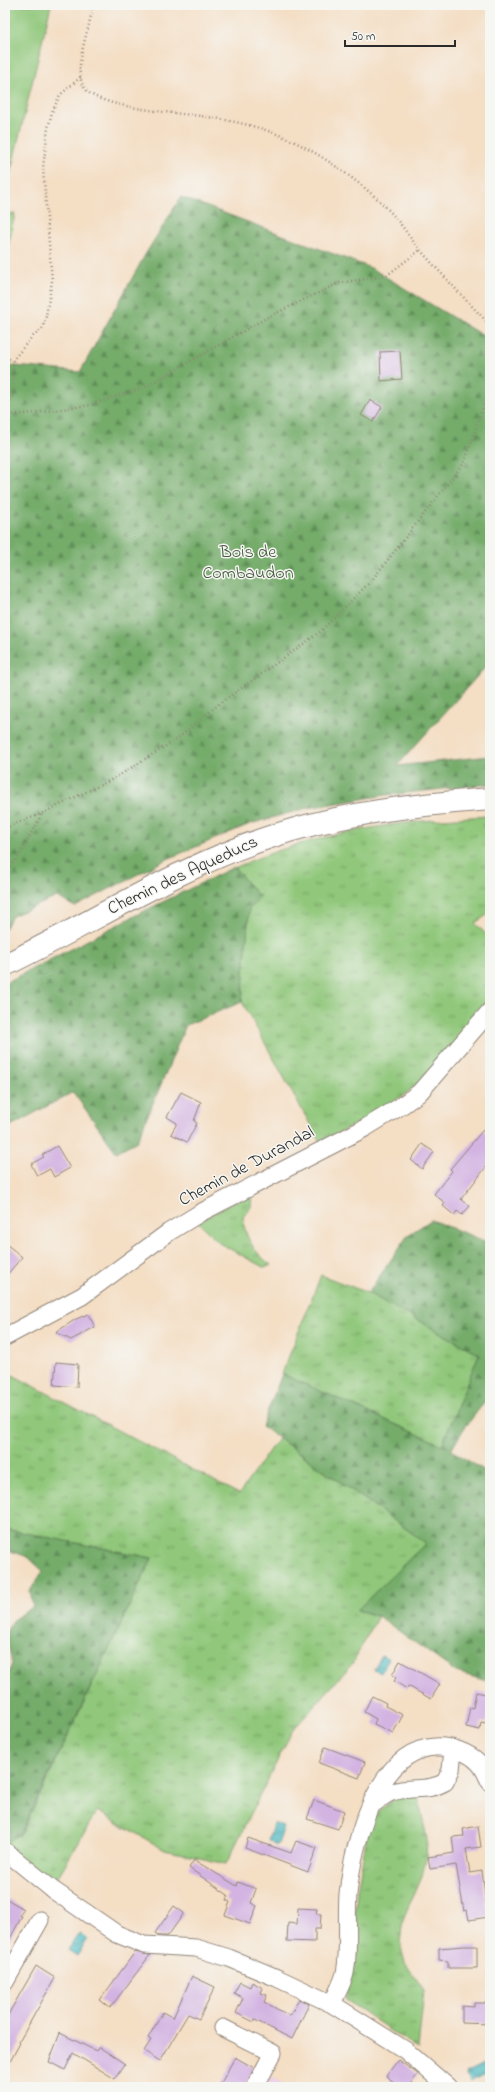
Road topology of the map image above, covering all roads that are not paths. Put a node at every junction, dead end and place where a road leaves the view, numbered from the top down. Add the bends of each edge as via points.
1 (490, 799) edge
2 (5, 965) edge
3 (490, 1011) edge
4 (5, 1337) edge
5 (453, 1749) junction
6 (490, 1782) edge
7 (371, 1806) junction
8 (5, 1851) edge
9 (40, 1920) dead end
10 (5, 1982) edge
11 (332, 2004) junction
12 (222, 2028) dead end
13 (255, 2087) edge
14 (448, 2087) edge

1 - 2 main road, Chemin des Aqueducs via 368,812 266,838 192,868
3 - 4 street, Chemin de Durandal via 419,1093 402,1106 365,1128 200,1213 169,1232 82,1296
5 - 6 street via 463,1752 479,1763
5 - 7 street via 422,1748 405,1758 389,1772
5 - 7 street via 451,1770 446,1782 430,1789 402,1789 391,1792
7 - 11 street via 356,1849 348,1894 345,1974
8 - 11 street via 53,1890 117,1934 144,1945 196,1948 229,1958
9 - 10 street
11 - 14 street via 405,2050
12 - 13 street via 273,2053

